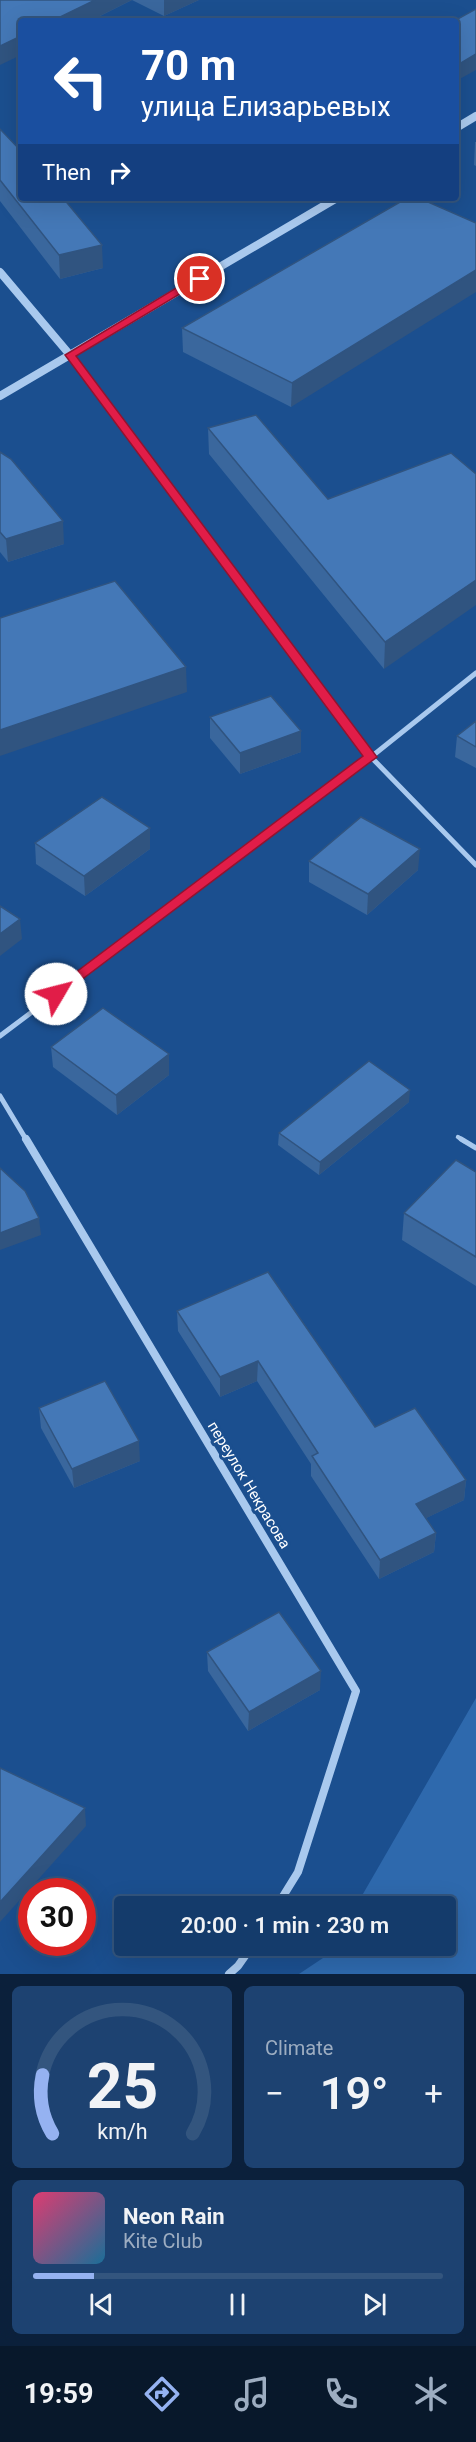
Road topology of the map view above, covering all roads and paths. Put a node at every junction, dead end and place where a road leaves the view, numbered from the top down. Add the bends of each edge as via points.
1 (476, 116) edge
2 (459, 126) edge
3 (332, 201) edge
4 (0, 272) edge
5 (70, 355) junction
6 (0, 396) edge
7 (476, 673) edge
8 (370, 757) junction
9 (476, 865) edge
10 (0, 1036) edge
11 (0, 1096) edge
12 (458, 1137) dead end
13 (476, 1148) edge
14 (283, 1896) edge
15 (245, 1956) edge
16 (229, 1974) edge

1 - 2 street
3 - 5 street
4 - 5 street
5 - 6 street
5 - 8 street
7 - 8 street
8 - 9 street
8 - 10 street
11 - 14 street, переулок Некрасова via 356,1691 298,1872
12 - 13 lane
15 - 16 street

